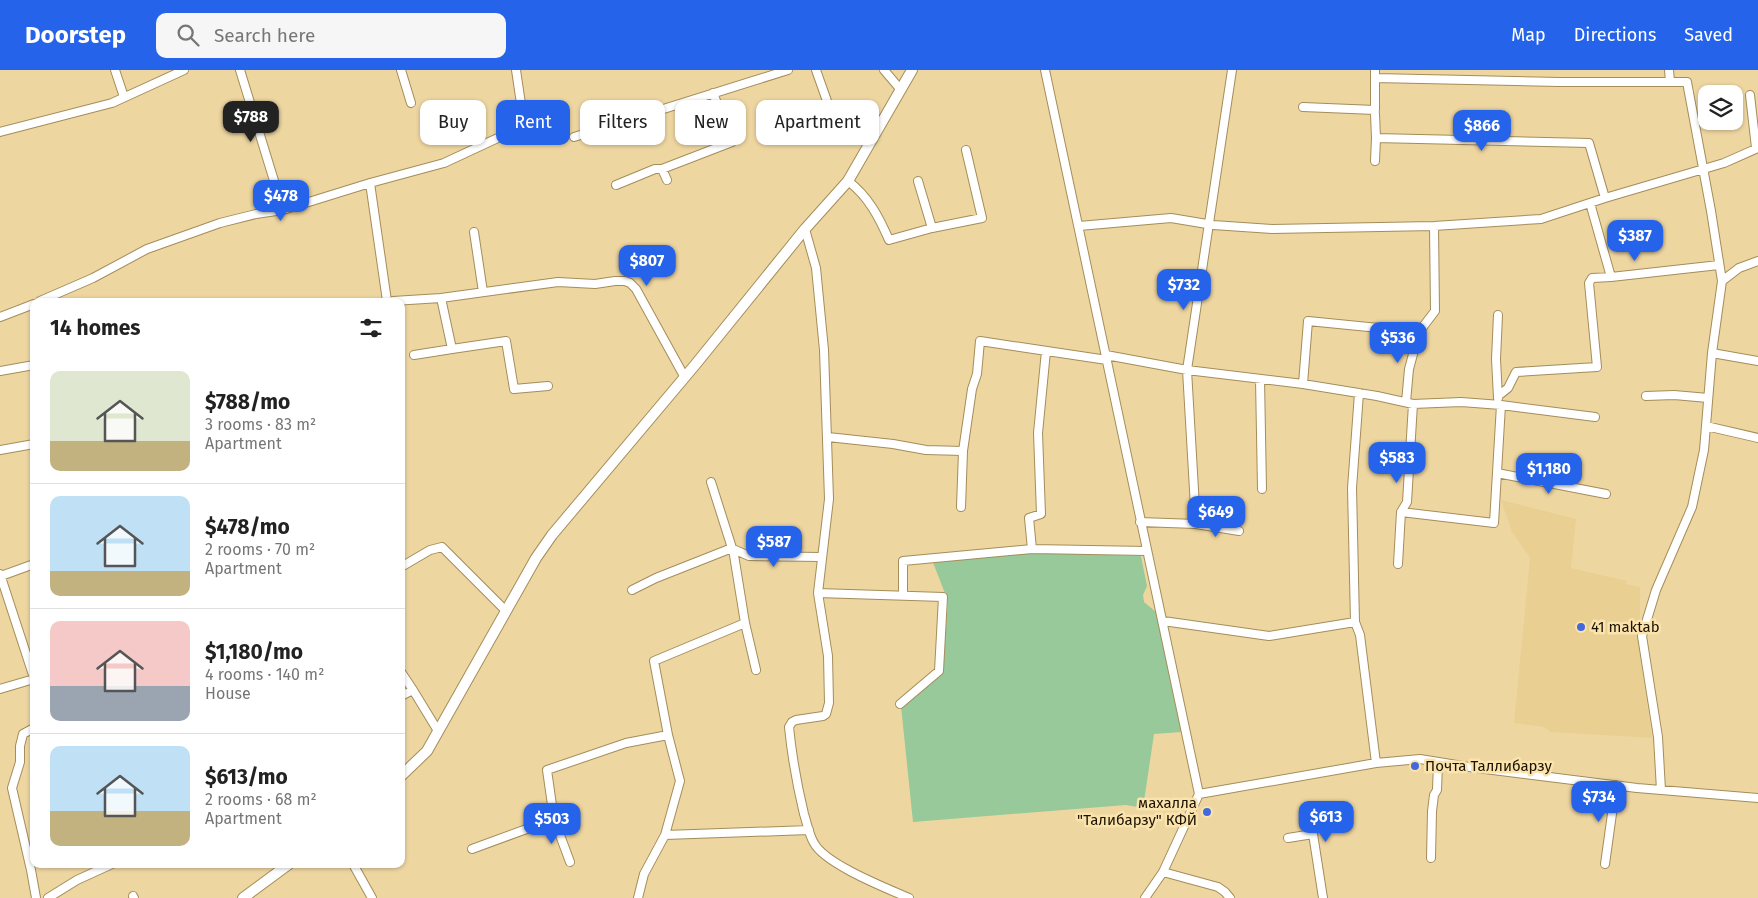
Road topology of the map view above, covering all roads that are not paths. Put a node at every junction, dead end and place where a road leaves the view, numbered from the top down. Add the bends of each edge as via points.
1 (115, 70) edge
2 (184, 70) edge
3 (240, 70) edge
4 (401, 70) edge
5 (516, 70) edge
6 (788, 70) edge
7 (816, 70) edge
8 (884, 70) edge
9 (912, 70) edge
10 (1045, 70) edge
11 (1232, 70) edge
12 (1670, 70) edge
13 (1375, 74) edge
14 (1670, 82) junction
15 (901, 90) junction
16 (713, 93) junction
17 (1750, 95) dead end
18 (124, 97) junction
19 (826, 100) edge
20 (411, 103) dead end
21 (1303, 107) dead end
22 (1375, 114) dead end
23 (0, 132) edge
24 (574, 137) dead end
25 (1376, 138) junction
26 (1757, 148) edge
27 (966, 150) dead end
28 (1375, 162) dead end
29 (662, 168) junction
30 (1702, 169) junction
31 (667, 180) dead end
32 (848, 181) junction
33 (918, 181) dead end
34 (370, 183) junction
35 (616, 185) dead end
36 (1605, 198) junction
37 (1590, 203) junction
38 (283, 210) junction
39 (1208, 223) junction
40 (1079, 226) junction
41 (1434, 226) junction
42 (932, 228) junction
43 (805, 229) junction
44 (474, 232) dead end
45 (1758, 261) edge
46 (1719, 264) junction
47 (1611, 277) junction
48 (1722, 280) junction
49 (483, 292) junction
50 (47, 298) edge
51 (387, 298) edge
52 (441, 298) junction
53 (405, 300) edge
54 (30, 306) edge
55 (1498, 315) dead end
56 (0, 317) edge
57 (1419, 332) junction
58 (452, 349) junction
59 (1046, 351) junction
60 (1712, 353) junction
61 (414, 355) dead end
62 (1106, 358) junction
63 (1758, 361) edge
64 (30, 366) edge
65 (1187, 370) junction
66 (0, 371) edge
67 (684, 376) junction
68 (1260, 379) junction
69 (1303, 384) junction
70 (548, 386) dead end
71 (1359, 393) junction
72 (1498, 396) junction
73 (1646, 396) dead end
74 (1708, 398) junction
75 (1410, 403) junction
76 (1500, 404) junction
77 (1595, 417) dead end
78 (1706, 426) junction
79 (828, 437) junction
80 (1758, 438) edge
81 (30, 445) edge
82 (0, 450) edge
83 (964, 451) junction
84 (1497, 474) junction
85 (712, 482) dead end
86 (1262, 489) dead end
87 (1606, 494) dead end
88 (961, 507) dead end
89 (1401, 512) junction
90 (1140, 522) junction
91 (1196, 524) junction
92 (1239, 531) dead end
93 (1032, 548) junction
94 (733, 549) junction
95 (1147, 551) junction
96 (821, 557) junction
97 (1398, 564) dead end
98 (30, 565) edge
99 (405, 565) edge
100 (0, 575) edge
101 (632, 590) dead end
102 (818, 593) junction
103 (902, 595) junction
104 (506, 611) junction
105 (1163, 621) junction
106 (1356, 622) junction
107 (744, 623) junction
108 (30, 661) edge
109 (756, 670) dead end
110 (30, 679) edge
111 (405, 679) edge
112 (0, 689) edge
113 (412, 690) junction
114 (405, 694) edge
115 (900, 704) dead end
116 (30, 730) edge
117 (438, 731) junction
118 (668, 734) junction
119 (1376, 763) junction
120 (1438, 763) junction
121 (405, 772) edge
122 (1616, 785) junction
123 (1661, 790) junction
124 (1199, 794) junction
125 (1758, 798) edge
126 (554, 819) junction
127 (809, 830) junction
128 (665, 835) junction
129 (1288, 838) dead end
130 (472, 849) dead end
131 (1431, 858) dead end
132 (570, 862) dead end
133 (1605, 864) dead end
134 (30, 866) edge
135 (30, 868) edge
136 (103, 868) edge
137 (283, 868) edge
138 (355, 868) edge
139 (1163, 872) junction
140 (36, 898) edge
141 (48, 898) edge
142 (243, 898) edge
143 (372, 898) edge
144 (638, 898) edge
145 (909, 898) edge
146 (1145, 898) edge
147 (1230, 898) edge
148 (1323, 898) edge

1 - 18 street
2 - 18 street
3 - 38 street
4 - 20 street
5 - 34 street via 524,124 444,163
6 - 16 street
7 - 19 street
8 - 15 street
9 - 15 main road
10 - 40 street
11 - 39 street
12 - 14 street
13 - 14 street via 1559,82
13 - 21 street via 1375,110
14 - 30 street via 1687,82
15 - 32 main road
16 - 24 street
16 - 29 street via 732,142
17 - 26 street
18 - 23 street via 112,103
22 - 25 street
25 - 28 street
25 - 36 street via 1589,143
26 - 30 street
27 - 42 street via 982,218
29 - 31 street
29 - 35 street
30 - 36 street
30 - 46 street
32 - 42 street via 860,190 889,240
32 - 43 main road
33 - 42 street
34 - 38 street
34 - 51 street
36 - 37 street
37 - 41 street via 1541,220
37 - 47 street
38 - 50 street via 220,223 147,249
39 - 40 street via 1171,218
39 - 41 street via 1272,229
39 - 65 street
40 - 62 street
41 - 57 street via 1435,311
43 - 67 main road
43 - 79 street via 816,268
44 - 49 street
45 - 48 street via 1739,268
46 - 47 street
46 - 48 street
47 - 72 street via 1592,278 1589,283 1596,367 1516,372 1508,388
48 - 60 street
49 - 52 street
49 - 67 street via 558,282 630,283
52 - 53 street
52 - 58 street
54 - 56 street
55 - 72 street
57 - 69 street via 1308,321
57 - 75 street via 1409,368
58 - 61 street
58 - 70 street via 506,341 514,389
59 - 62 street
59 - 83 street via 980,341 978,374 972,389
59 - 93 street via 1038,433 1041,514 1029,518
60 - 63 street
60 - 74 street
62 - 65 street
62 - 90 street
64 - 66 street
65 - 68 street
65 - 91 street
67 - 104 main road via 552,535
68 - 69 street
68 - 86 street
69 - 71 street
71 - 75 street
71 - 106 street via 1352,488
72 - 76 street
73 - 74 street
74 - 78 street
75 - 76 street
75 - 89 street via 1407,502
76 - 77 street
76 - 84 street
78 - 80 street
78 - 123 street via 1692,507 1656,590 1642,636 1658,737
79 - 83 street via 926,450
79 - 96 street via 829,500
81 - 82 street
83 - 88 street
84 - 87 street
84 - 89 street via 1494,523
85 - 94 street
89 - 97 street
90 - 91 street
90 - 95 street
91 - 92 street
93 - 95 street
93 - 103 street via 903,561
94 - 96 street via 749,556
94 - 101 street
94 - 107 street
95 - 105 street
96 - 102 street
98 - 100 street
99 - 104 street via 442,547
100 - 108 street
102 - 103 street
102 - 127 street via 828,656 828,710 823,716 796,720 789,727 795,776
103 - 115 street via 943,597 939,671
104 - 117 main road
105 - 106 street via 1269,636
105 - 124 street
106 - 119 street
107 - 109 street
107 - 118 street via 654,660
110 - 112 street
111 - 113 street
113 - 114 street
113 - 117 street
116 - 134 street via 23,734 20,762 12,788
117 - 121 main road via 427,751
118 - 126 street via 626,743 547,770
118 - 128 street via 680,781
119 - 120 street via 1420,759
119 - 124 street
120 - 122 street
120 - 131 street
122 - 123 street
122 - 133 street
123 - 125 street
124 - 139 street
126 - 130 street
126 - 132 street
127 - 128 street
127 - 145 street via 814,844 823,854 863,878
128 - 144 street via 644,874
129 - 148 street via 1312,834
135 - 140 street
136 - 141 street
137 - 142 main road
138 - 143 street
139 - 146 street
139 - 147 street via 1218,887

